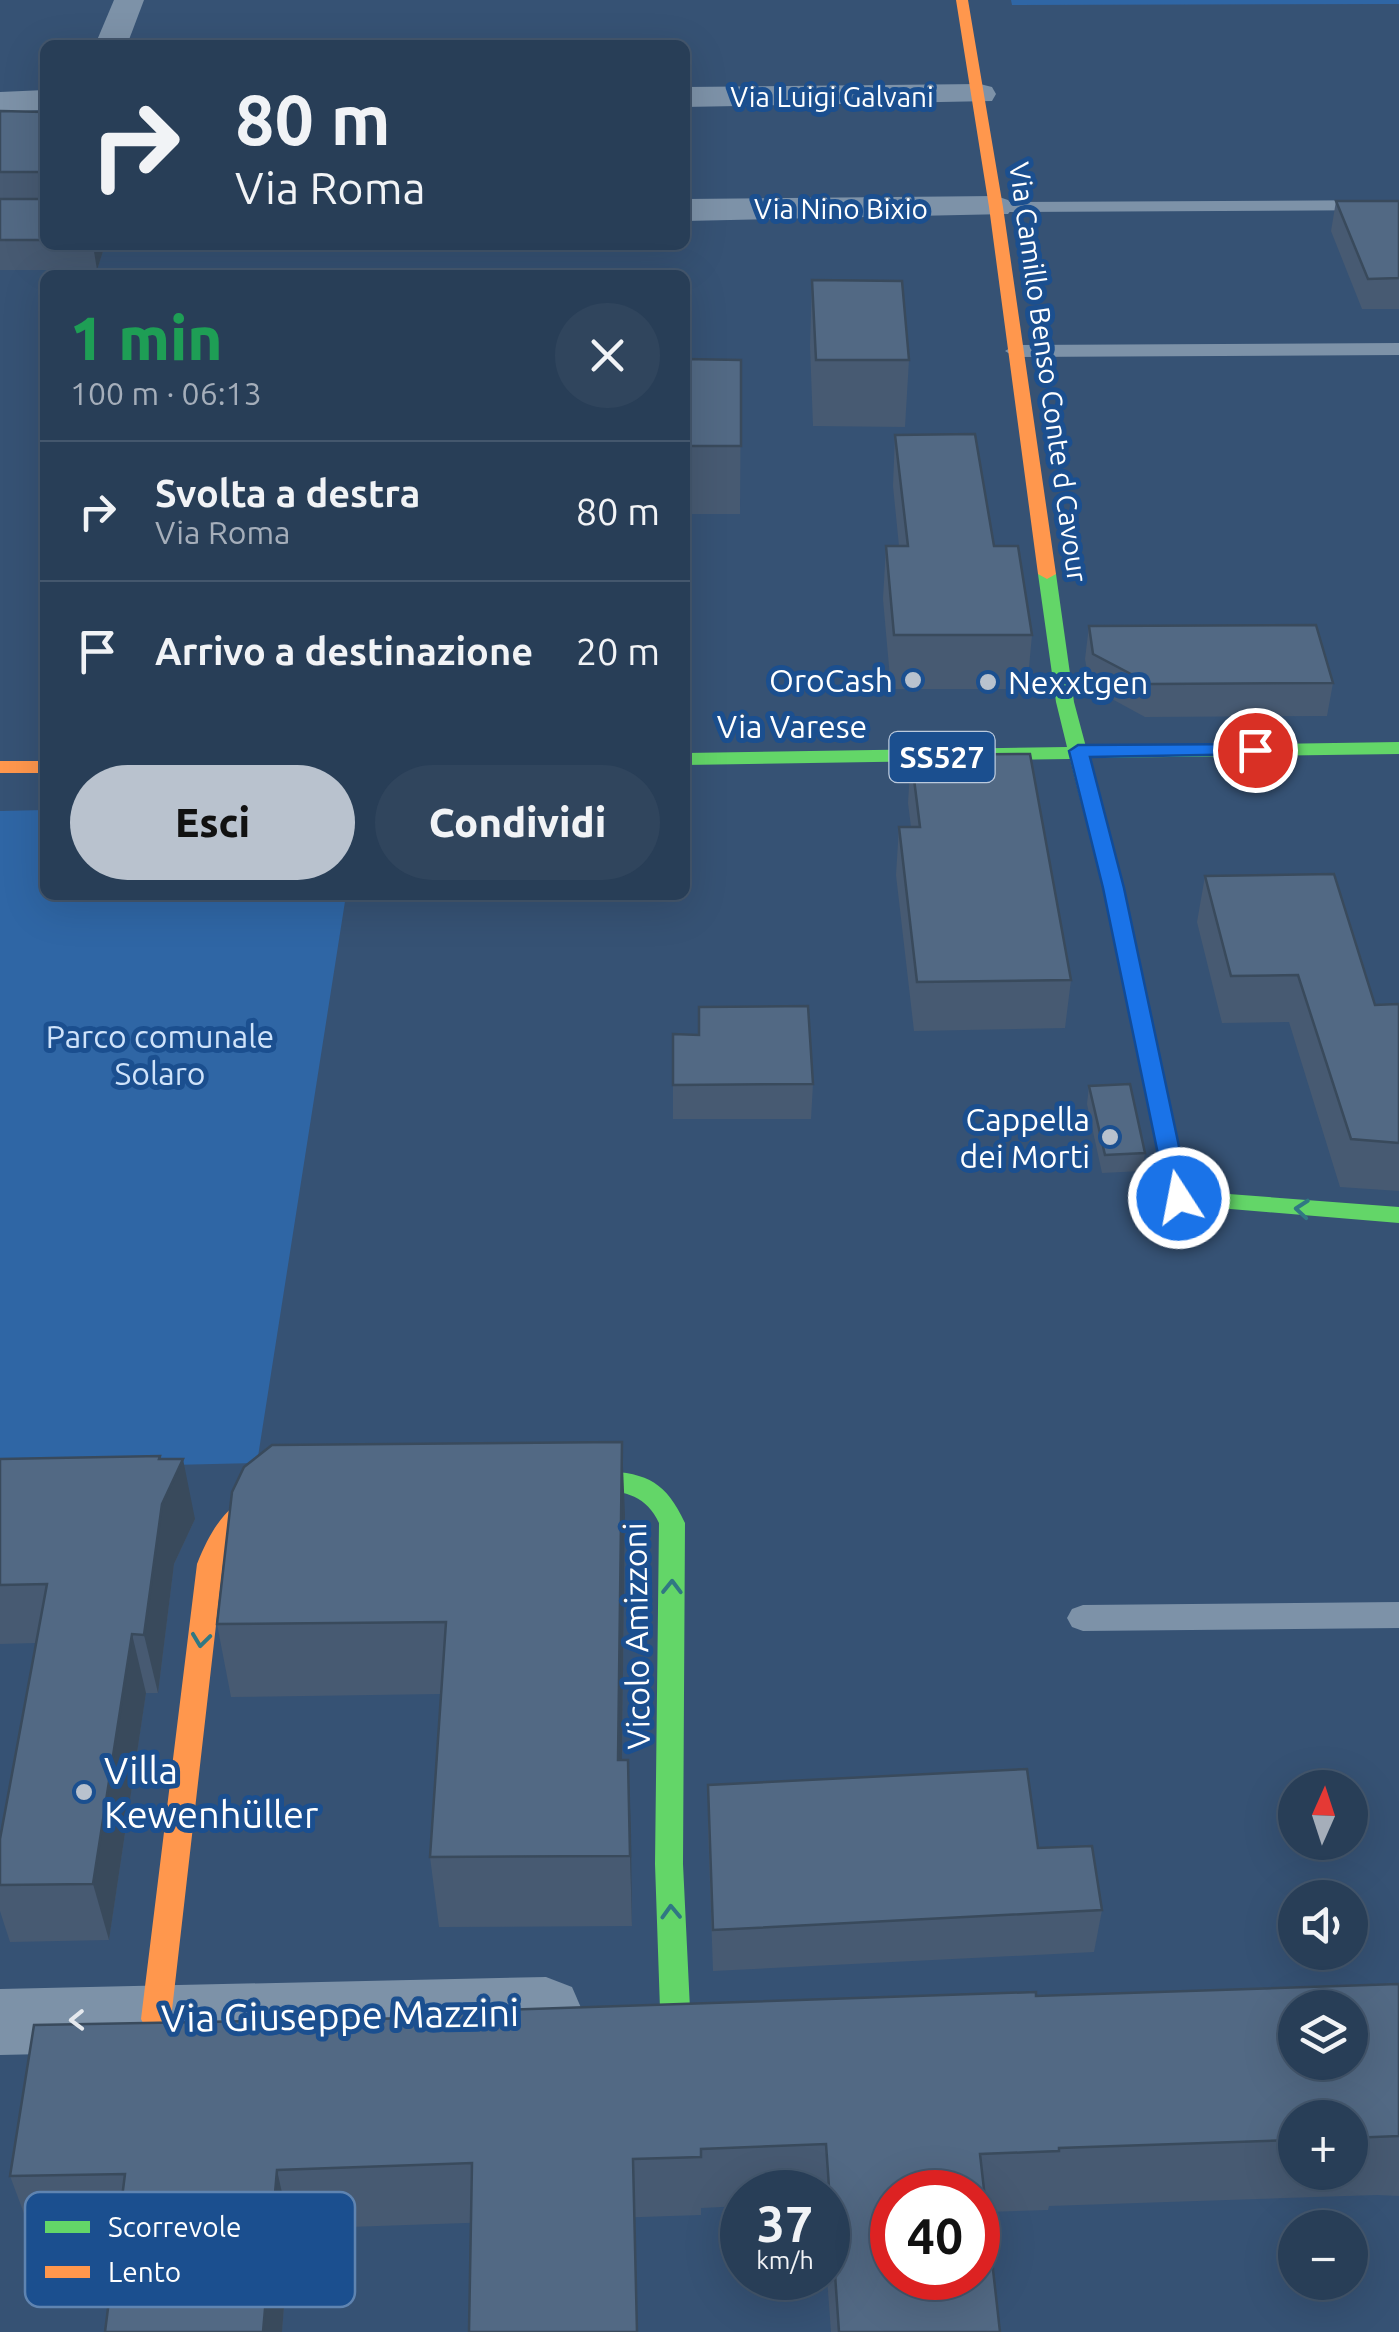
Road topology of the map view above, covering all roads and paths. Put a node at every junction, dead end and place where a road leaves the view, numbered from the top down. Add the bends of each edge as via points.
1 (128, 0) edge
2 (962, 0) edge
3 (113, 40) edge
4 (980, 94) junction
5 (690, 96) edge
6 (40, 100) edge
7 (0, 102) edge
8 (1399, 205) edge
9 (996, 207) junction
10 (690, 210) edge
11 (1399, 348) edge
12 (1015, 351) junction
13 (1399, 748) edge
14 (1078, 751) junction
15 (690, 759) edge
16 (40, 766) edge
17 (0, 767) edge
18 (1399, 1215) edge
19 (517, 1484) edge
20 (308, 1487) edge
21 (1399, 1615) edge
22 (1083, 1618) dead end
23 (704, 2009) joint
24 (156, 2019) junction
25 (0, 2022) edge

1 - 3 street
2 - 4 street, Via Camillo Benso Conte d Cavour
4 - 5 street, Via Luigi Galvani
4 - 9 street, Via Camillo Benso Conte d Cavour
6 - 7 street
8 - 9 lane
9 - 10 street, Via Nino Bixio
9 - 12 street, Via Camillo Benso Conte d Cavour
11 - 12 lane
12 - 14 street, Via Camillo Benso Conte d Cavour via 1065,702
13 - 14 street, SS527
14 - 15 street, Via Varese / SS527
18 -> 14 street, Via Camillo Benso Conte d Cavour via 1179,1198
16 - 17 street
23 -> 19 street, Vicolo Amizzoni via 669,1864 672,1523 650,1487
20 -> 24 street via 247,1501 222,1528 210,1564
21 - 22 lane
23 - 24 street, Via Giuseppe Mazzini
24 -> 25 street, Via Giuseppe Mazzini

